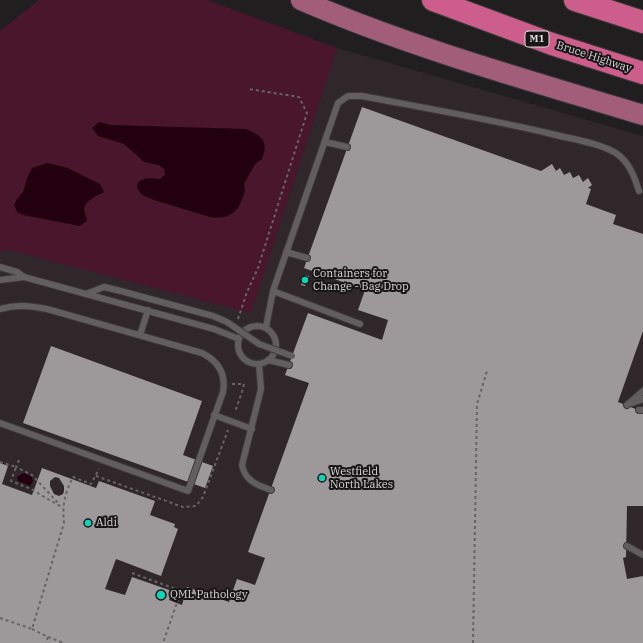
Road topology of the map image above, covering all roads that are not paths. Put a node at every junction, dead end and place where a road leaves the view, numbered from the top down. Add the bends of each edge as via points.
1 (302, 0) edge
2 (433, 0) edge
3 (576, 0) edge
4 (643, 22) edge
5 (643, 73) edge
6 (643, 115) edge
7 (325, 142) junction
8 (347, 147) dead end
9 (639, 191) dead end
10 (286, 252) junction
11 (307, 258) dead end
12 (0, 267) edge
13 (24, 277) junction
14 (0, 280) edge
15 (273, 291) junction
16 (86, 294) junction
17 (0, 309) edge
18 (148, 310) junction
19 (360, 324) dead end
20 (266, 327) junction
21 (140, 335) junction
22 (239, 339) junction
23 (277, 343) junction
24 (268, 360) junction
25 (259, 364) junction
26 (289, 365) dead end
27 (643, 391) edge
28 (643, 399) edge
29 (214, 414) junction
30 (0, 423) edge
31 (252, 429) junction
32 (271, 490) dead end
33 (627, 546) dead end
34 (643, 555) edge

1 - 6 main road via 389,35 465,61
2 - 5 highway, Bruce Highway / M1 via 552,44
3 - 4 highway
7 - 8 lane
7 - 9 lane via 338,103 348,96 362,96 524,127 608,149 625,161 631,169
7 - 10 lane
10 - 11 lane
10 - 15 lane
12 - 13 lane
13 - 14 lane
13 - 16 lane
15 - 19 lane
15 - 20 lane
16 - 18 lane
16 - 23 lane, bridge via 104,287 213,316 227,322 259,344 292,357
17 - 21 lane via 26,305
18 - 21 lane
18 - 22 lane
20 - 22 lane via 250,327
20 - 23 lane via 272,332
21 - 29 lane via 212,358 219,368 224,384
22 - 25 lane via 239,352 242,357
23 - 24 lane via 273,356
24 - 25 lane
24 - 26 lane
25 - 31 lane via 261,390
27 - 28 lane via 627,406
29 - 30 lane via 188,491
29 - 31 lane
31 - 32 lane via 242,465 243,471 250,481
33 - 34 lane

